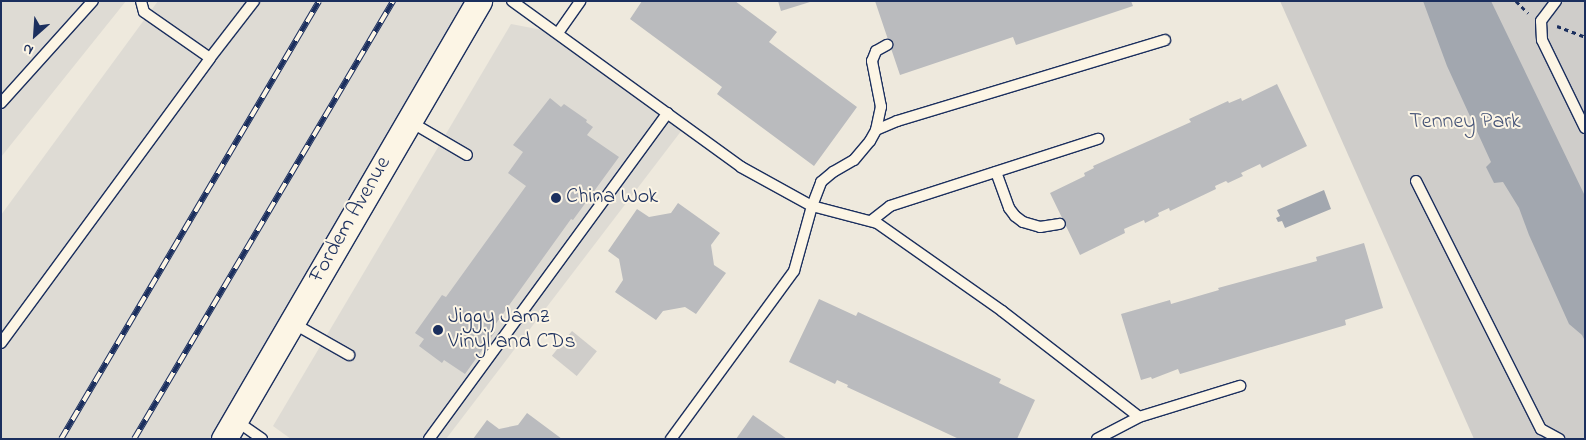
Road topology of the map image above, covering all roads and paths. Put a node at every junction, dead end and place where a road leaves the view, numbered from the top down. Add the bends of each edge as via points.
1 (94, 1) edge
2 (141, 1) edge
3 (254, 1) edge
4 (479, 1) edge
5 (512, 1) edge
6 (580, 1) edge
7 (1516, 1) edge
8 (1556, 1) edge
9 (1530, 15) dead end
10 (1554, 25) dead end
11 (558, 33) junction
12 (1585, 37) edge
13 (1165, 40) dead end
14 (887, 45) dead end
15 (210, 58) junction
16 (1, 104) edge
17 (668, 113) junction
18 (409, 121) junction
19 (1585, 128) edge
20 (876, 130) junction
21 (1098, 139) dead end
22 (468, 155) dead end
23 (996, 172) junction
24 (1416, 181) dead end
25 (812, 206) junction
26 (871, 221) junction
27 (1060, 224) dead end
28 (291, 322) junction
29 (1, 343) edge
30 (349, 355) dead end
31 (1240, 386) dead end
32 (1139, 417) junction
33 (229, 429) edge
34 (262, 439) edge
35 (429, 439) edge
36 (671, 439) edge
37 (1097, 439) edge
38 (1559, 439) edge

1 - 16 lane
2 - 15 lane via 144,12
3 - 15 lane
4 - 18 street, Fordem Avenue
5 - 11 lane
6 - 11 lane
7 - 9 path
8 - 19 lane via 1541,21 1542,40
10 - 12 path
11 - 17 lane
13 - 20 lane
14 - 20 lane via 876,51 872,62 882,107
15 - 29 lane
17 - 25 lane via 741,167
17 - 35 lane
18 - 22 lane
18 - 28 street, Fordem Avenue
20 - 25 lane via 854,160 821,182
21 - 23 lane
23 - 26 lane via 890,206
23 - 27 lane via 1015,216 1040,227
24 - 38 lane via 1541,430
25 - 26 lane
25 - 36 lane via 794,271
26 - 32 lane via 1002,311
28 - 30 lane
28 - 33 street, Fordem Avenue
31 - 32 lane
32 - 37 lane
33 - 34 lane

